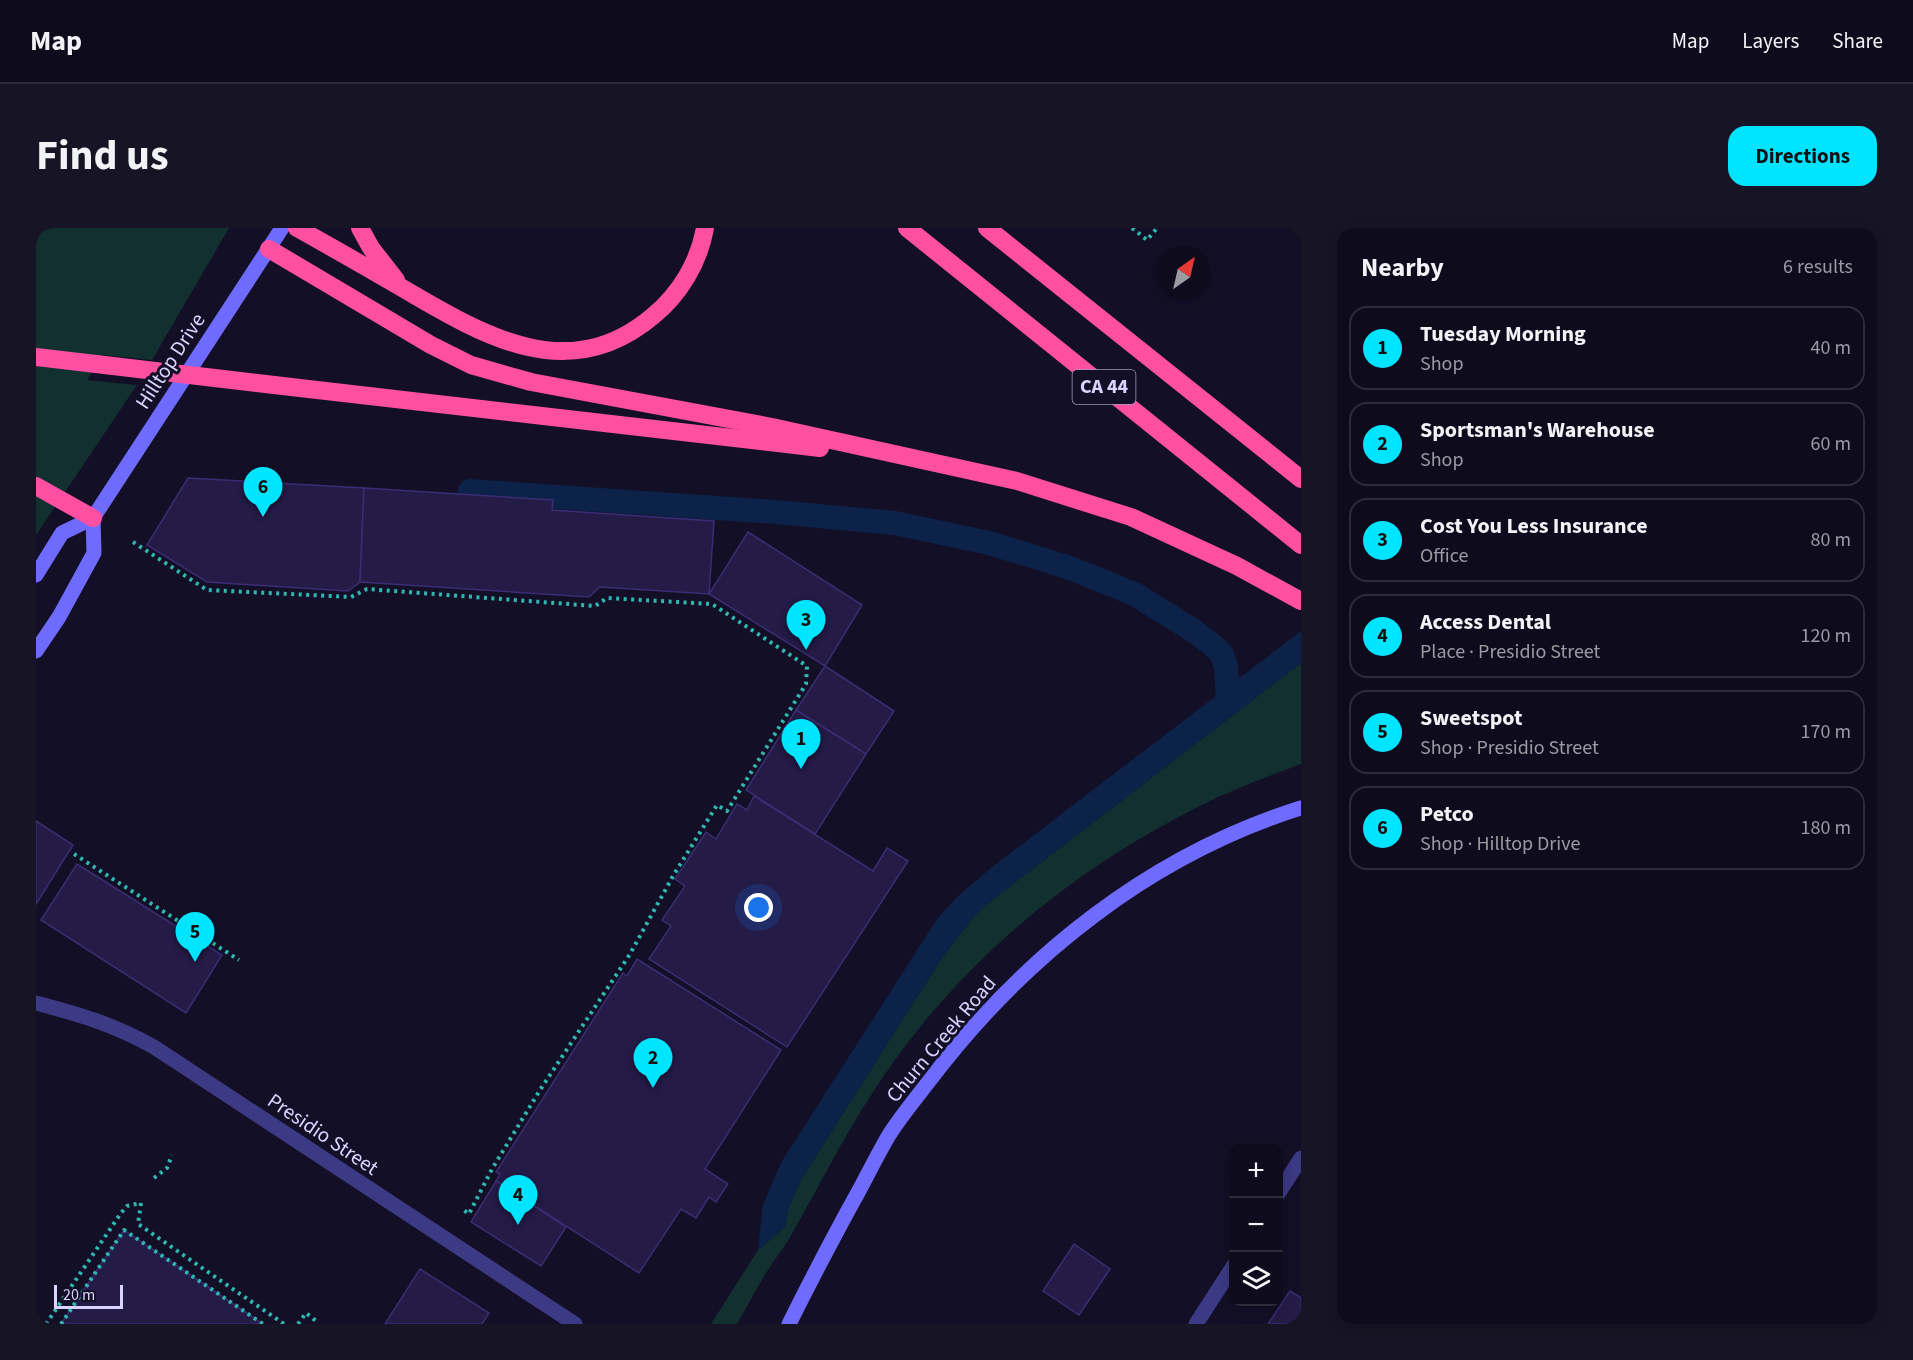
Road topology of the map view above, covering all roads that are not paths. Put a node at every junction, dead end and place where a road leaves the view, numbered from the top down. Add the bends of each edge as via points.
1 (282, 228) edge
2 (297, 228) edge
3 (360, 228) edge
4 (705, 228) edge
5 (908, 228) edge
6 (987, 228) edge
7 (269, 249) junction
8 (403, 288) junction
9 (36, 357) edge
10 (921, 459) junction
11 (1301, 478) edge
12 (36, 486) edge
13 (93, 518) junction
14 (1301, 545) edge
15 (36, 575) edge
16 (1301, 602) edge
17 (36, 651) edge
18 (1301, 808) edge
19 (36, 1003) edge
20 (1301, 1158) edge
21 (1283, 1186) edge
22 (1229, 1271) edge
23 (575, 1324) edge
24 (789, 1324) edge
25 (1196, 1324) edge

1 - 7 main road, Hilltop Drive
2 - 8 highway
3 - 8 highway
4 - 8 highway via 695,261 674,297 645,323 595,348 574,352 518,345 483,333
5 - 14 highway, CA 44
6 - 11 highway, CA 44
7 - 10 highway via 471,365 531,382
7 - 13 main road, Hilltop Drive
9 - 10 highway, bridge
10 - 16 highway via 1017,482 1131,517 1237,566
12 - 13 highway
13 - 15 main road via 62,533
13 - 17 main road via 94,553
18 - 24 main road, Churn Creek Road via 1205,847 1136,884 1058,944 996,1000 956,1046 890,1135
19 - 23 street, Presidio Street via 94,1018 154,1047
20 - 21 street
22 - 25 street

